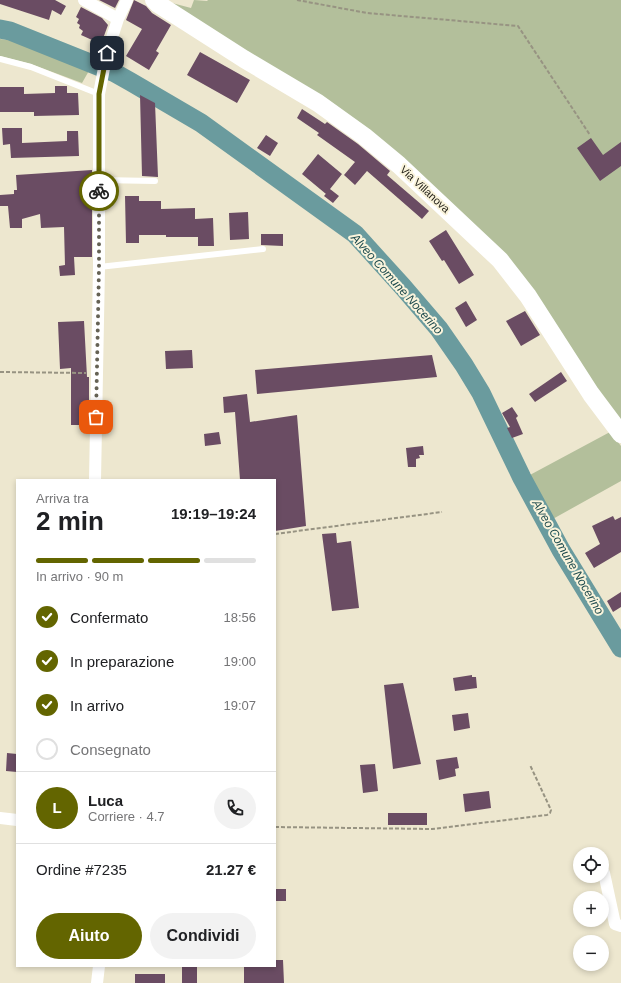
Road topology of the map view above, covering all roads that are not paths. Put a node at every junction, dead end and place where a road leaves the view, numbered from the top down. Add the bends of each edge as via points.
1 (84, 0) edge
2 (127, 0) edge
3 (161, 3) edge
4 (118, 19) junction
5 (0, 59) edge
6 (99, 94) junction
7 (98, 180) junction
8 (155, 181) dead end
9 (263, 249) dead end
10 (99, 267) junction
11 (621, 434) edge
12 (94, 479) edge
13 (0, 818) edge
14 (16, 820) edge
15 (606, 883) edge
16 (621, 926) edge
17 (99, 967) edge
18 (97, 983) edge

1 - 4 street
2 - 4 street
3 - 11 main road, Via Villanova via 244,59 318,103 364,136 500,260 528,296 591,394
4 - 6 street via 107,53
5 - 6 lane via 31,67
6 - 7 street
7 - 8 lane
7 - 10 street
9 - 10 lane
10 - 12 street
13 - 14 street
15 - 16 street via 615,924
17 - 18 street

